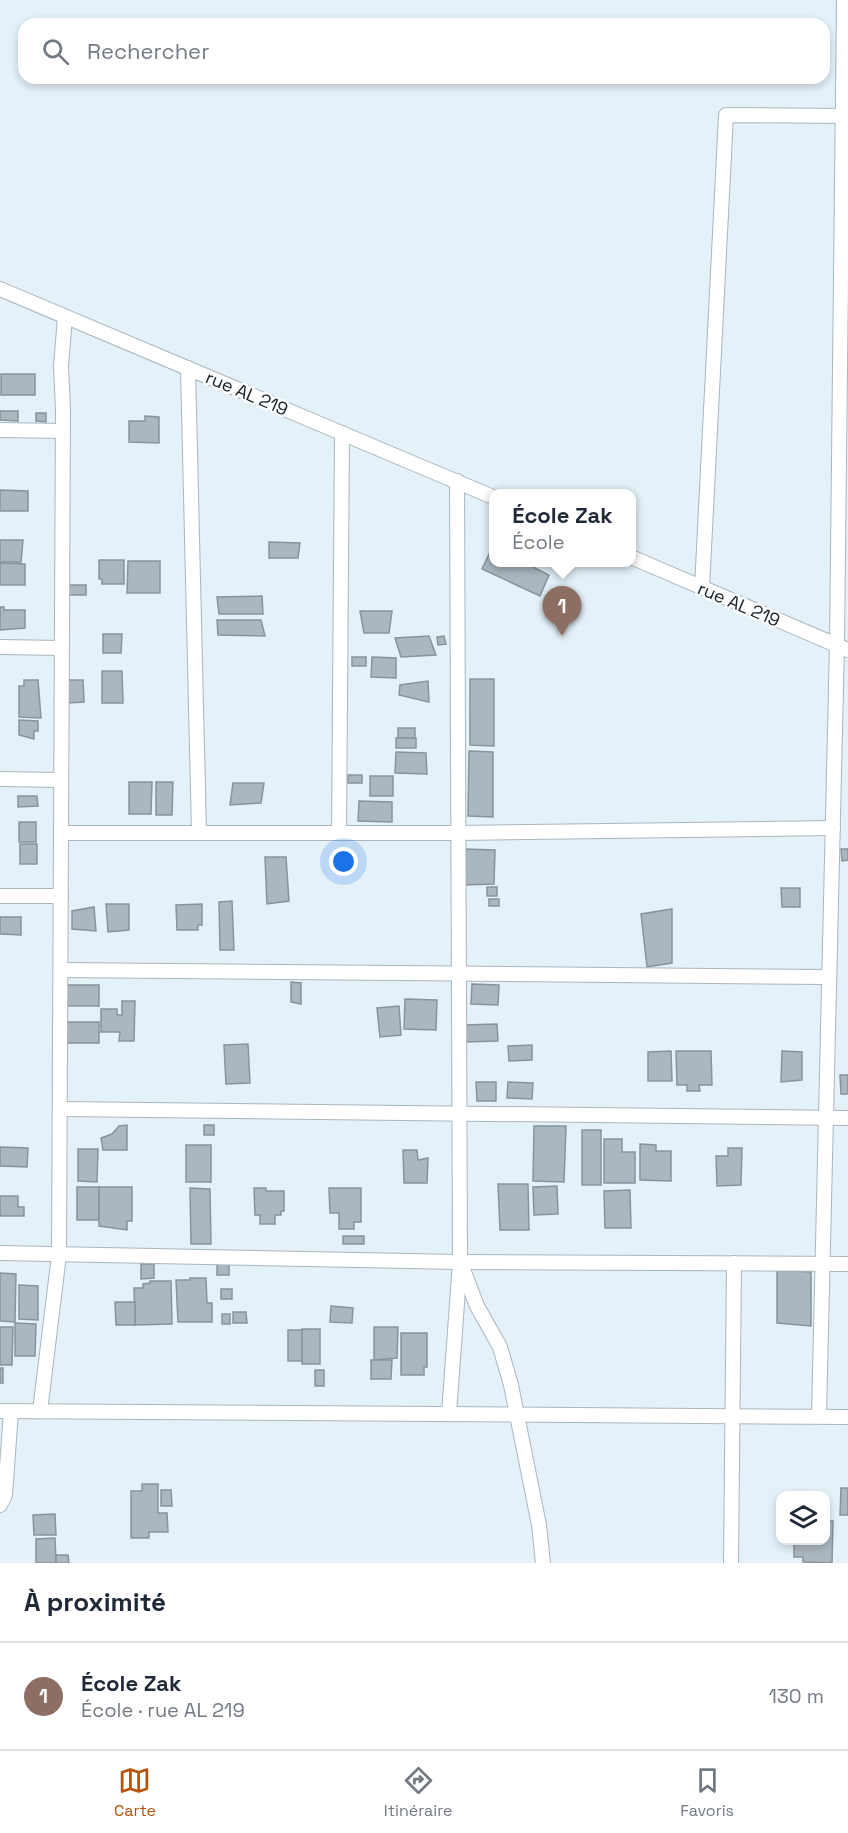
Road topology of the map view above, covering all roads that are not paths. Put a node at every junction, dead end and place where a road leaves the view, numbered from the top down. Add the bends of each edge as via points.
1 (844, 0) edge
2 (845, 116) edge
3 (0, 290) edge
4 (66, 317) junction
5 (188, 368) junction
6 (0, 430) edge
7 (63, 431) junction
8 (342, 433) junction
9 (457, 481) junction
10 (489, 495) edge
11 (636, 559) edge
12 (702, 588) junction
13 (0, 647) edge
14 (62, 648) junction
15 (842, 648) edge
16 (0, 779) edge
17 (62, 780) junction
18 (833, 828) junction
19 (61, 833) junction
20 (199, 833) junction
21 (339, 833) junction
22 (459, 833) junction
23 (0, 896) edge
24 (61, 896) junction
25 (61, 970) junction
26 (459, 974) junction
27 (829, 977) junction
28 (60, 1109) junction
29 (460, 1113) junction
30 (826, 1117) junction
31 (848, 1118) edge
32 (0, 1253) edge
33 (59, 1255) junction
34 (460, 1262) junction
35 (734, 1263) junction
36 (823, 1264) junction
37 (848, 1264) edge
38 (6, 1411) edge
39 (40, 1411) junction
40 (449, 1414) junction
41 (518, 1414) junction
42 (733, 1415) junction
43 (819, 1416) junction
44 (848, 1417) edge
45 (0, 1505) edge
46 (543, 1563) edge
47 (731, 1563) edge

1 - 2 street
2 - 12 street via 726,115
2 - 15 street
3 - 4 street, rue AL 219
4 - 5 street, rue AL 219
4 - 7 street via 61,366
5 - 8 street, rue AL 219
5 - 20 street
6 - 7 street
7 - 14 street
8 - 9 street, rue AL 219
8 - 21 street
9 - 10 street, rue AL 219
9 - 22 street
11 - 12 street, rue AL 219
12 - 15 street, rue AL 219
13 - 14 street
14 - 17 street
15 - 18 street
16 - 17 street
17 - 19 street
18 - 22 street
18 - 27 street
19 - 20 street
19 - 24 street
20 - 21 street
21 - 22 street
22 - 26 street
23 - 24 street
24 - 25 street
25 - 26 street
25 - 28 street
26 - 27 street
26 - 29 street
27 - 30 street
28 - 29 street
28 - 33 street
29 - 30 street
29 - 34 street
30 - 31 street
30 - 36 street
32 - 33 street
33 - 34 street
33 - 39 street
34 - 35 street
34 - 40 street
34 - 41 street via 477,1306 500,1347
35 - 36 street
35 - 42 street
36 - 37 street
36 - 43 street
38 - 39 street
38 - 45 street via 5,1495
39 - 40 street
40 - 41 street
41 - 42 street
41 - 46 street
42 - 43 street
42 - 47 street
43 - 44 street

